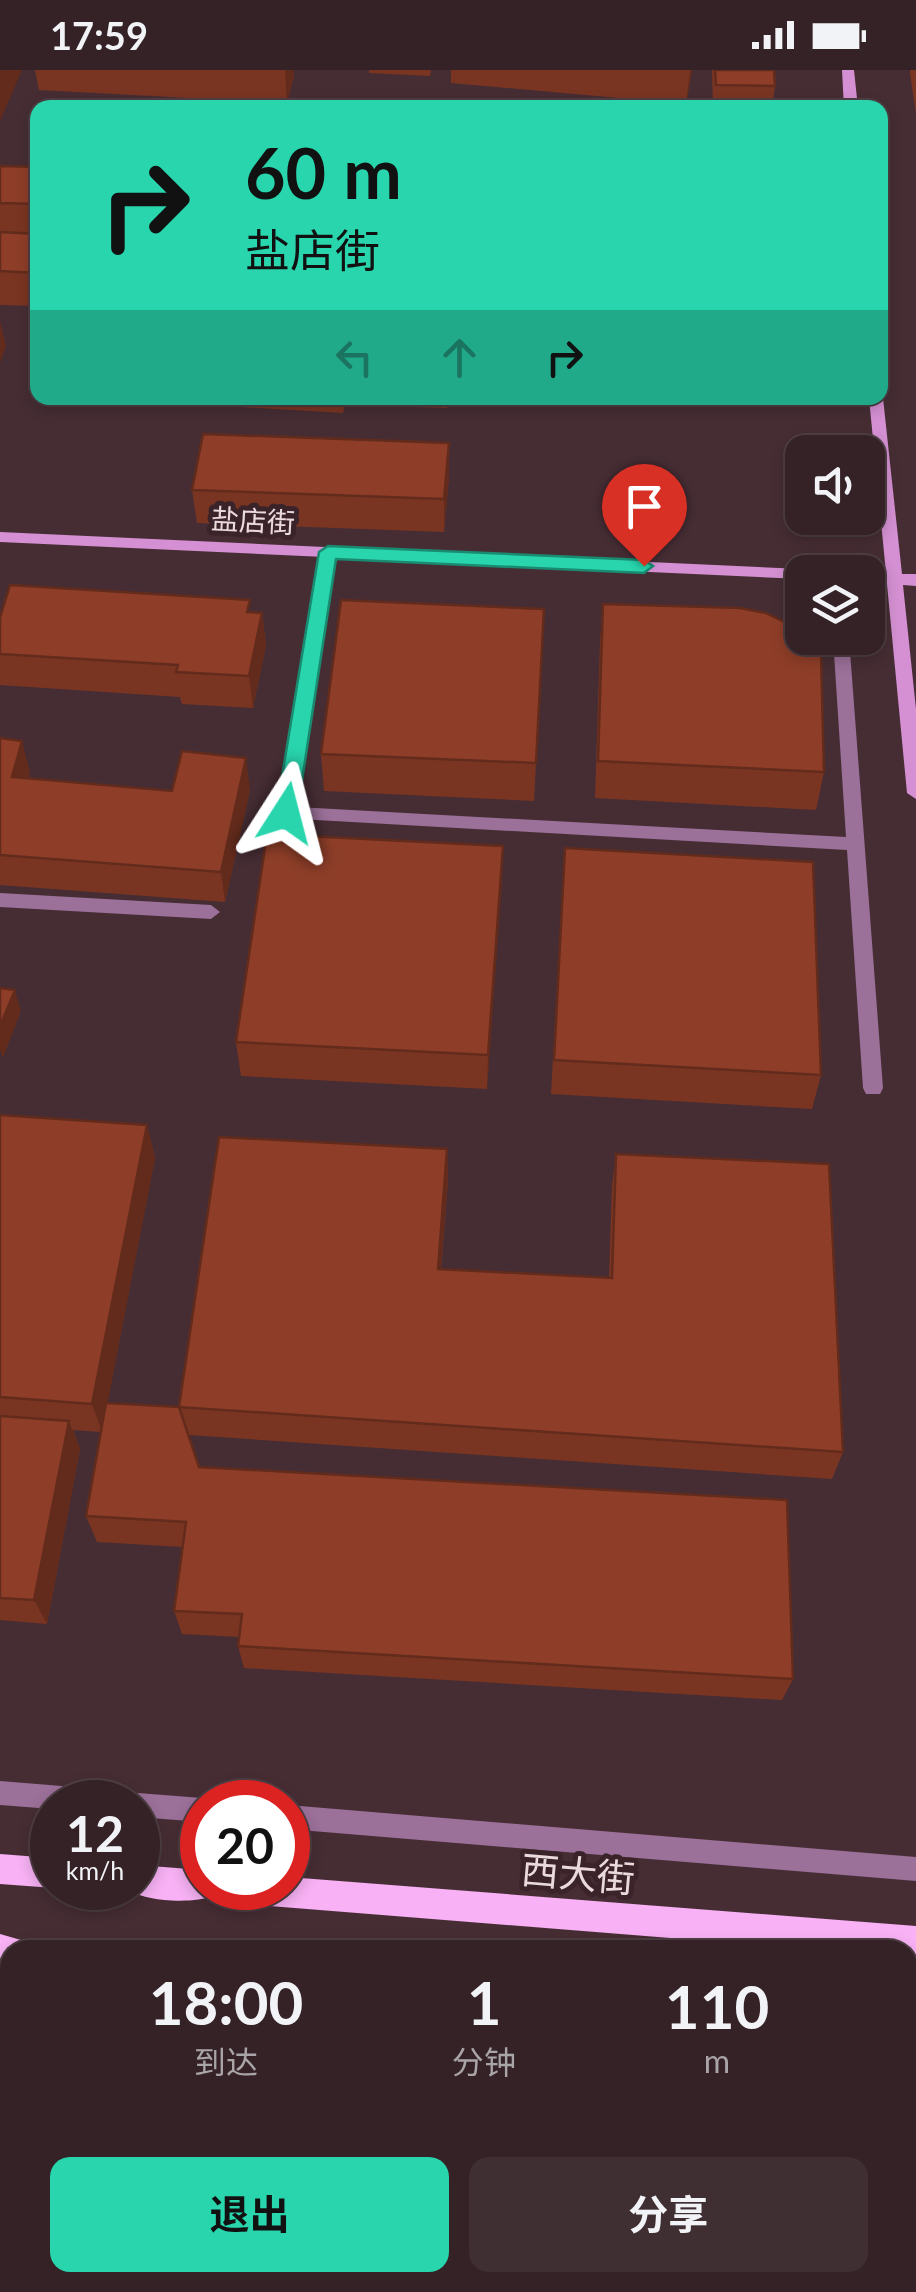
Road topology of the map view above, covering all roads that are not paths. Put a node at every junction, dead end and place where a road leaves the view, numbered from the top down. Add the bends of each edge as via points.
1 (848, 70) edge
2 (850, 100) edge
3 (877, 405) edge
4 (0, 537) edge
5 (328, 552) junction
6 (785, 573) edge
7 (885, 578) edge
8 (892, 578) junction
9 (916, 580) edge
10 (843, 655) edge
11 (916, 792) edge
12 (856, 844) junction
13 (0, 900) edge
14 (212, 912) dead end
15 (873, 1088) dead end
16 (0, 1794) edge
17 (30, 1796) edge
18 (310, 1819) edge
19 (0, 1869) edge
20 (916, 1869) edge
21 (30, 1871) edge
22 (310, 1894) edge
23 (891, 1940) edge

1 - 2 street
3 - 8 street
4 - 5 street, 盐店街
5 - 6 street, 盐店街
5 - 12 street via 286,813
7 - 8 street
8 - 9 street
8 - 11 street
10 - 12 street
12 - 15 street
13 - 14 street
16 - 17 street
18 - 20 street
19 - 21 main road
22 - 23 main road, 西大街

